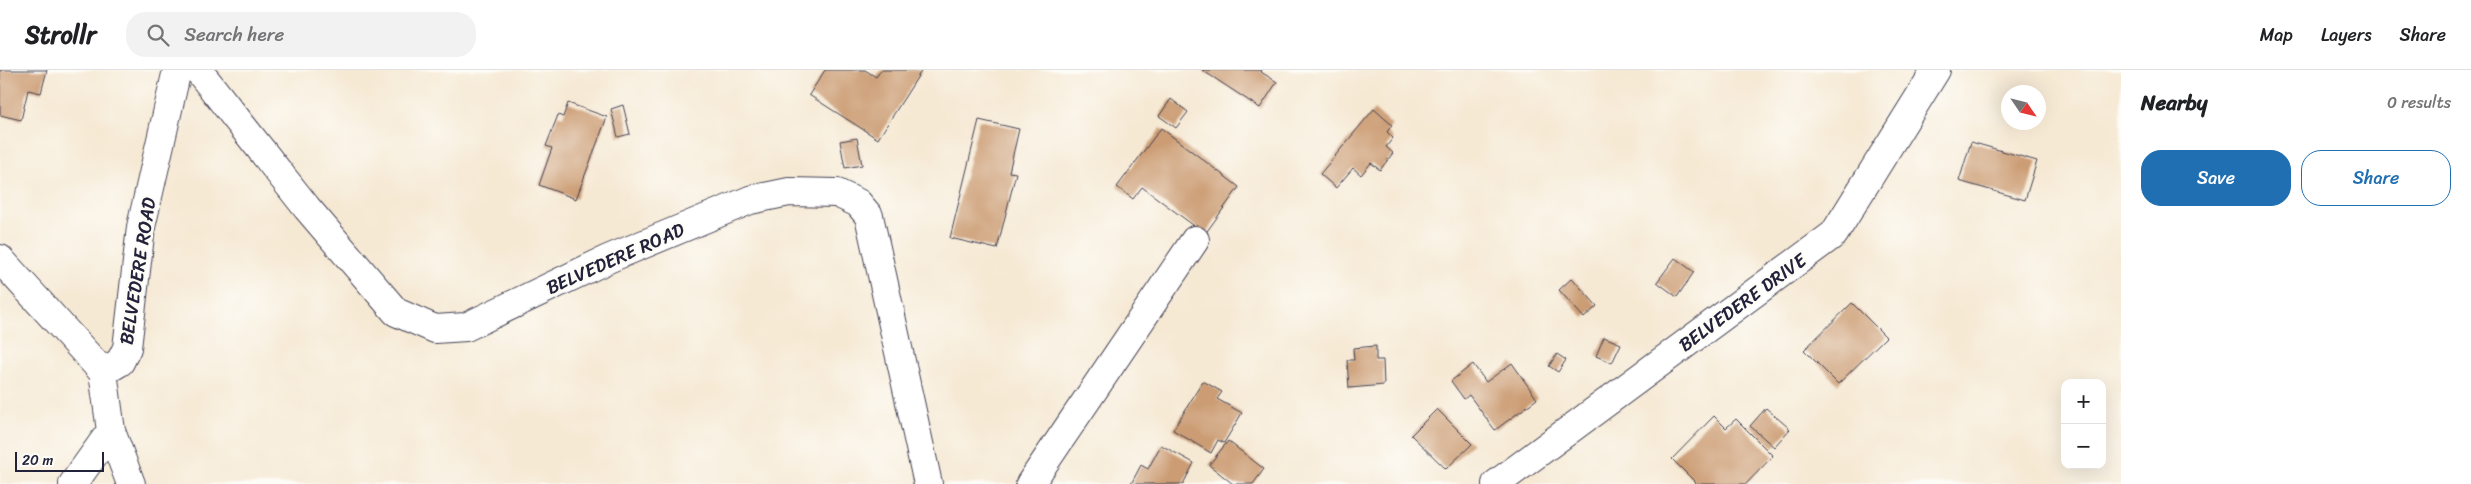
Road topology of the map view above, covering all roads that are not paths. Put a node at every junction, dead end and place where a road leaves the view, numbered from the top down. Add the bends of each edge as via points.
1 (177, 70) edge
2 (198, 70) edge
3 (1936, 70) edge
4 (1195, 240) dead end
5 (0, 259) edge
6 (103, 372) junction
7 (111, 431) junction
8 (73, 484) edge
9 (131, 484) edge
10 (928, 484) edge
11 (1030, 484) edge
12 (1496, 484) edge

1 - 6 street, BELVEDERE ROAD via 141,227 127,348 120,362
2 - 10 street, BELVEDERE ROAD via 307,208 396,312 435,329 466,327 608,259 750,200 789,192 837,193 858,203 869,216
3 - 12 street, BELVEDERE DRIVE via 1834,234
4 - 11 street
5 - 6 street
6 - 7 street
7 - 8 street
7 - 9 street

